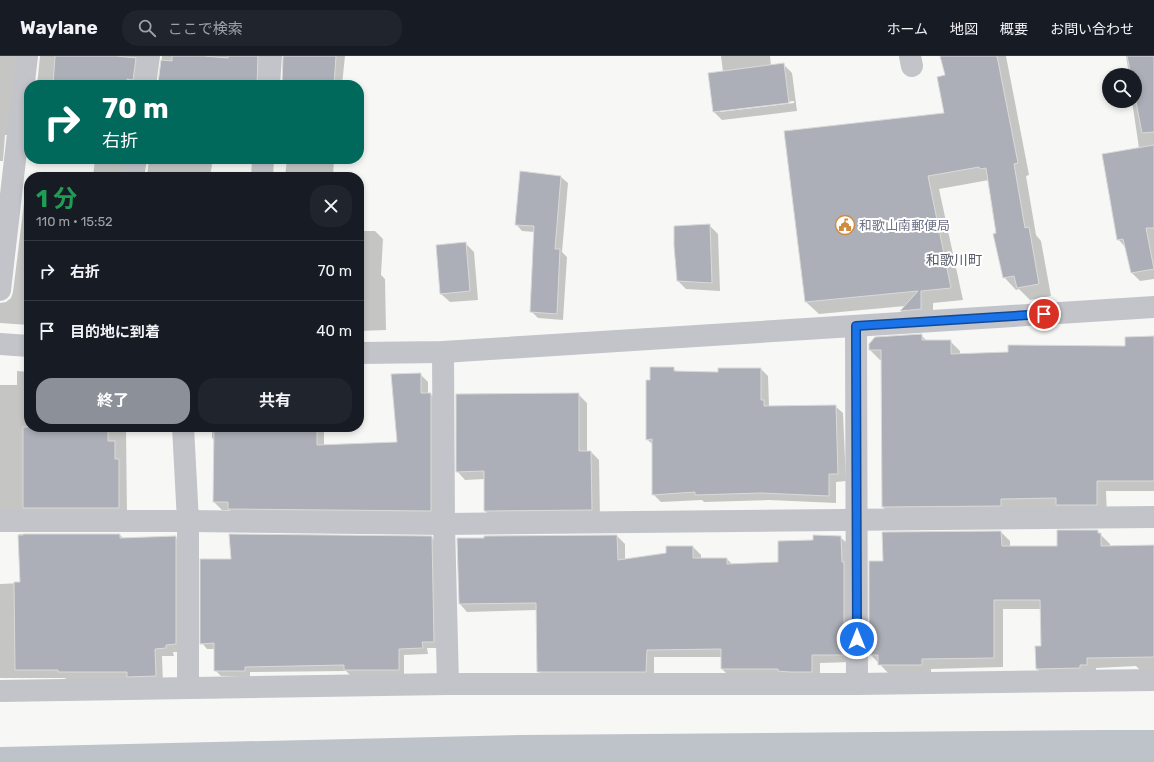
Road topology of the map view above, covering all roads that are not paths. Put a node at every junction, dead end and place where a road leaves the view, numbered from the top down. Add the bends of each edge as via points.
1 (27, 56) edge
2 (149, 56) edge
3 (271, 56) edge
4 (26, 80) edge
5 (147, 80) edge
6 (269, 80) edge
7 (24, 118) edge
8 (21, 181) edge
9 (0, 290) edge
10 (1154, 307) edge
11 (856, 326) junction
12 (0, 344) edge
13 (24, 346) edge
14 (443, 352) junction
15 (364, 354) edge
16 (183, 432) edge
17 (1154, 517) edge
18 (857, 519) junction
19 (188, 520) junction
20 (0, 521) edge
21 (444, 524) junction
22 (1154, 680) edge
23 (448, 684) junction
24 (857, 684) junction
25 (188, 688) junction
26 (0, 691) edge

1 - 4 street
2 - 5 street
3 - 6 street
7 - 8 street
8 - 9 street
10 - 11 street
11 - 14 street
11 - 18 street
12 - 13 street
14 - 15 street
14 - 21 street
16 - 19 street
17 - 18 street
18 - 21 street
18 - 24 street
19 - 20 street
19 - 21 street
19 - 25 street
21 - 23 street
22 - 24 street
23 - 24 street
23 - 25 street
25 - 26 street

